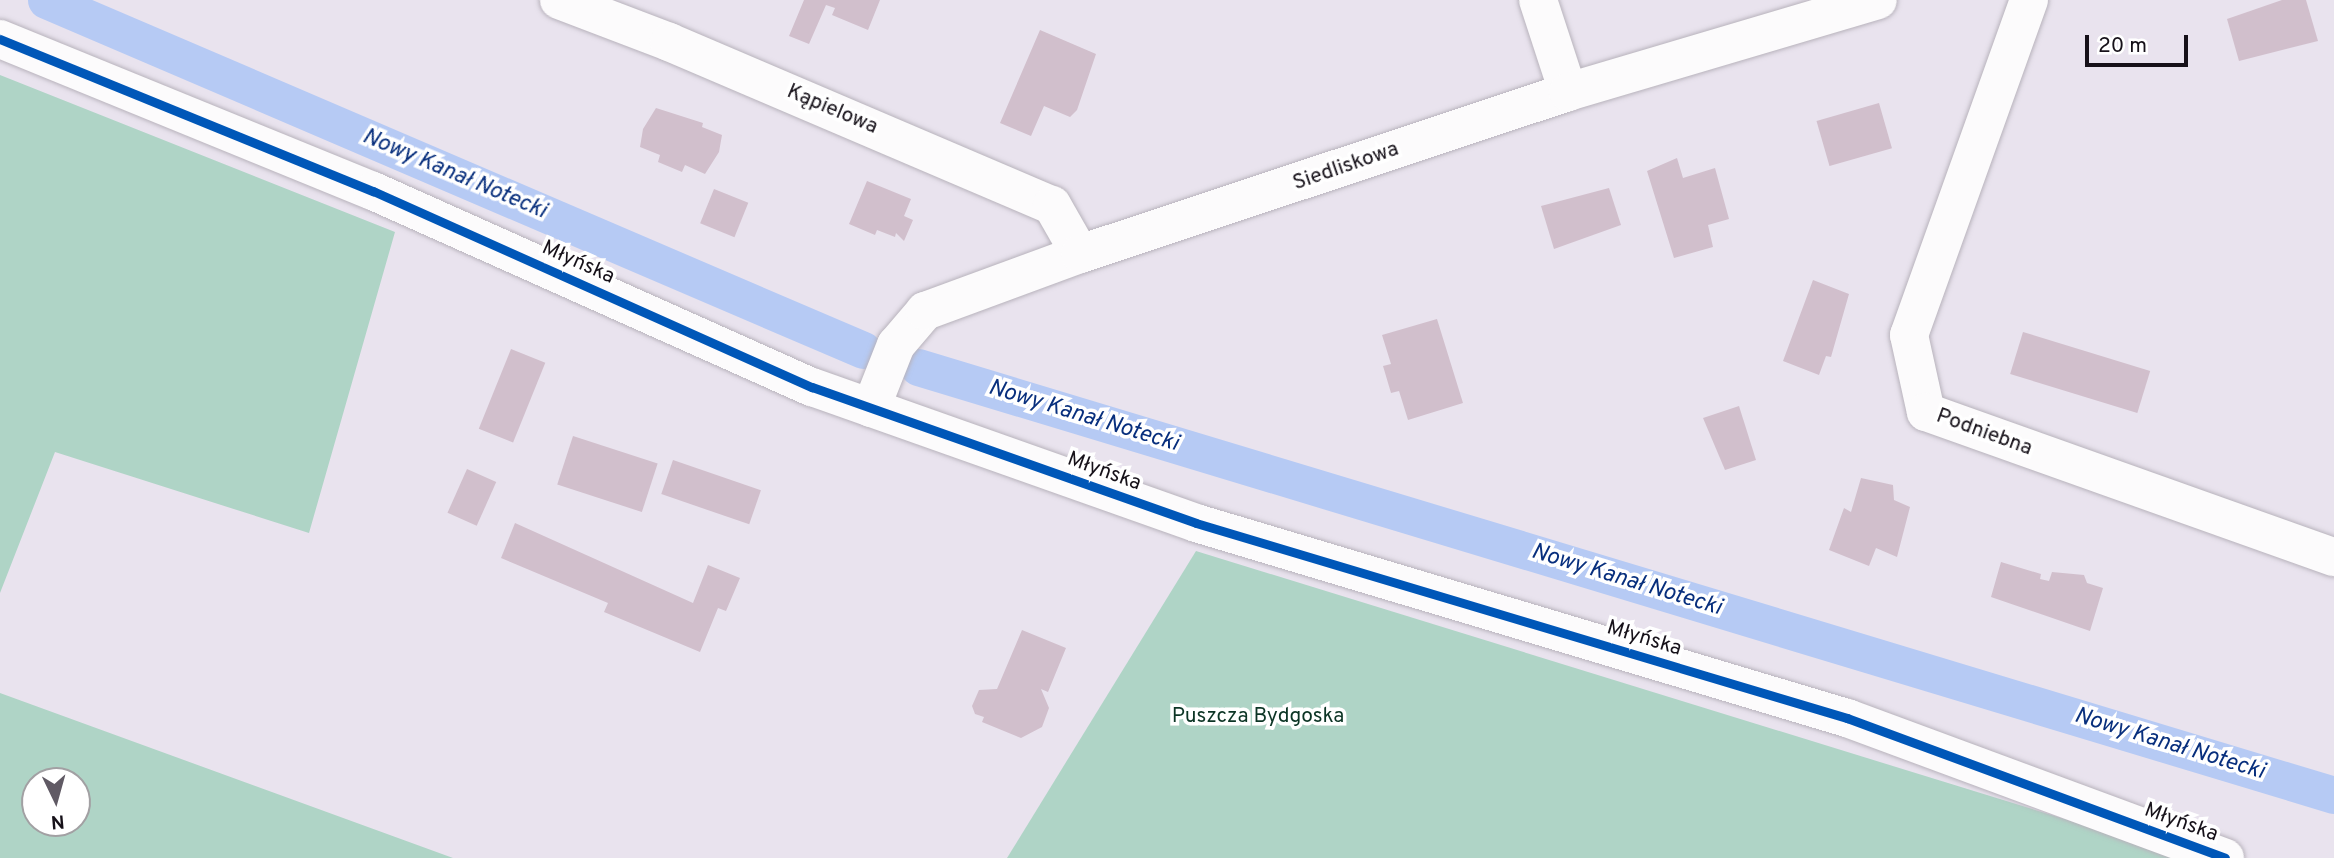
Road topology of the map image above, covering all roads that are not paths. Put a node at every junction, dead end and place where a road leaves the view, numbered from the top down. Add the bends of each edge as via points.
1 (559, 0) edge
2 (1538, 0) edge
3 (1878, 0) edge
4 (2029, 0) edge
5 (0, 39) edge
6 (1568, 92) junction
7 (1080, 254) junction
8 (871, 408) junction
9 (2334, 557) edge
10 (2225, 858) edge

1 - 7 street, Kąpielowa via 1052,205
2 - 6 street
3 - 6 street, Siedliskowa
4 - 9 street, Podniebna via 1909,335 1926,412
5 - 8 street, Młyńska via 373,191 812,387
6 - 7 street, Siedliskowa
7 - 8 street, Siedliskowa via 925,311 896,345
8 - 10 street, Młyńska via 1196,523 1847,719

